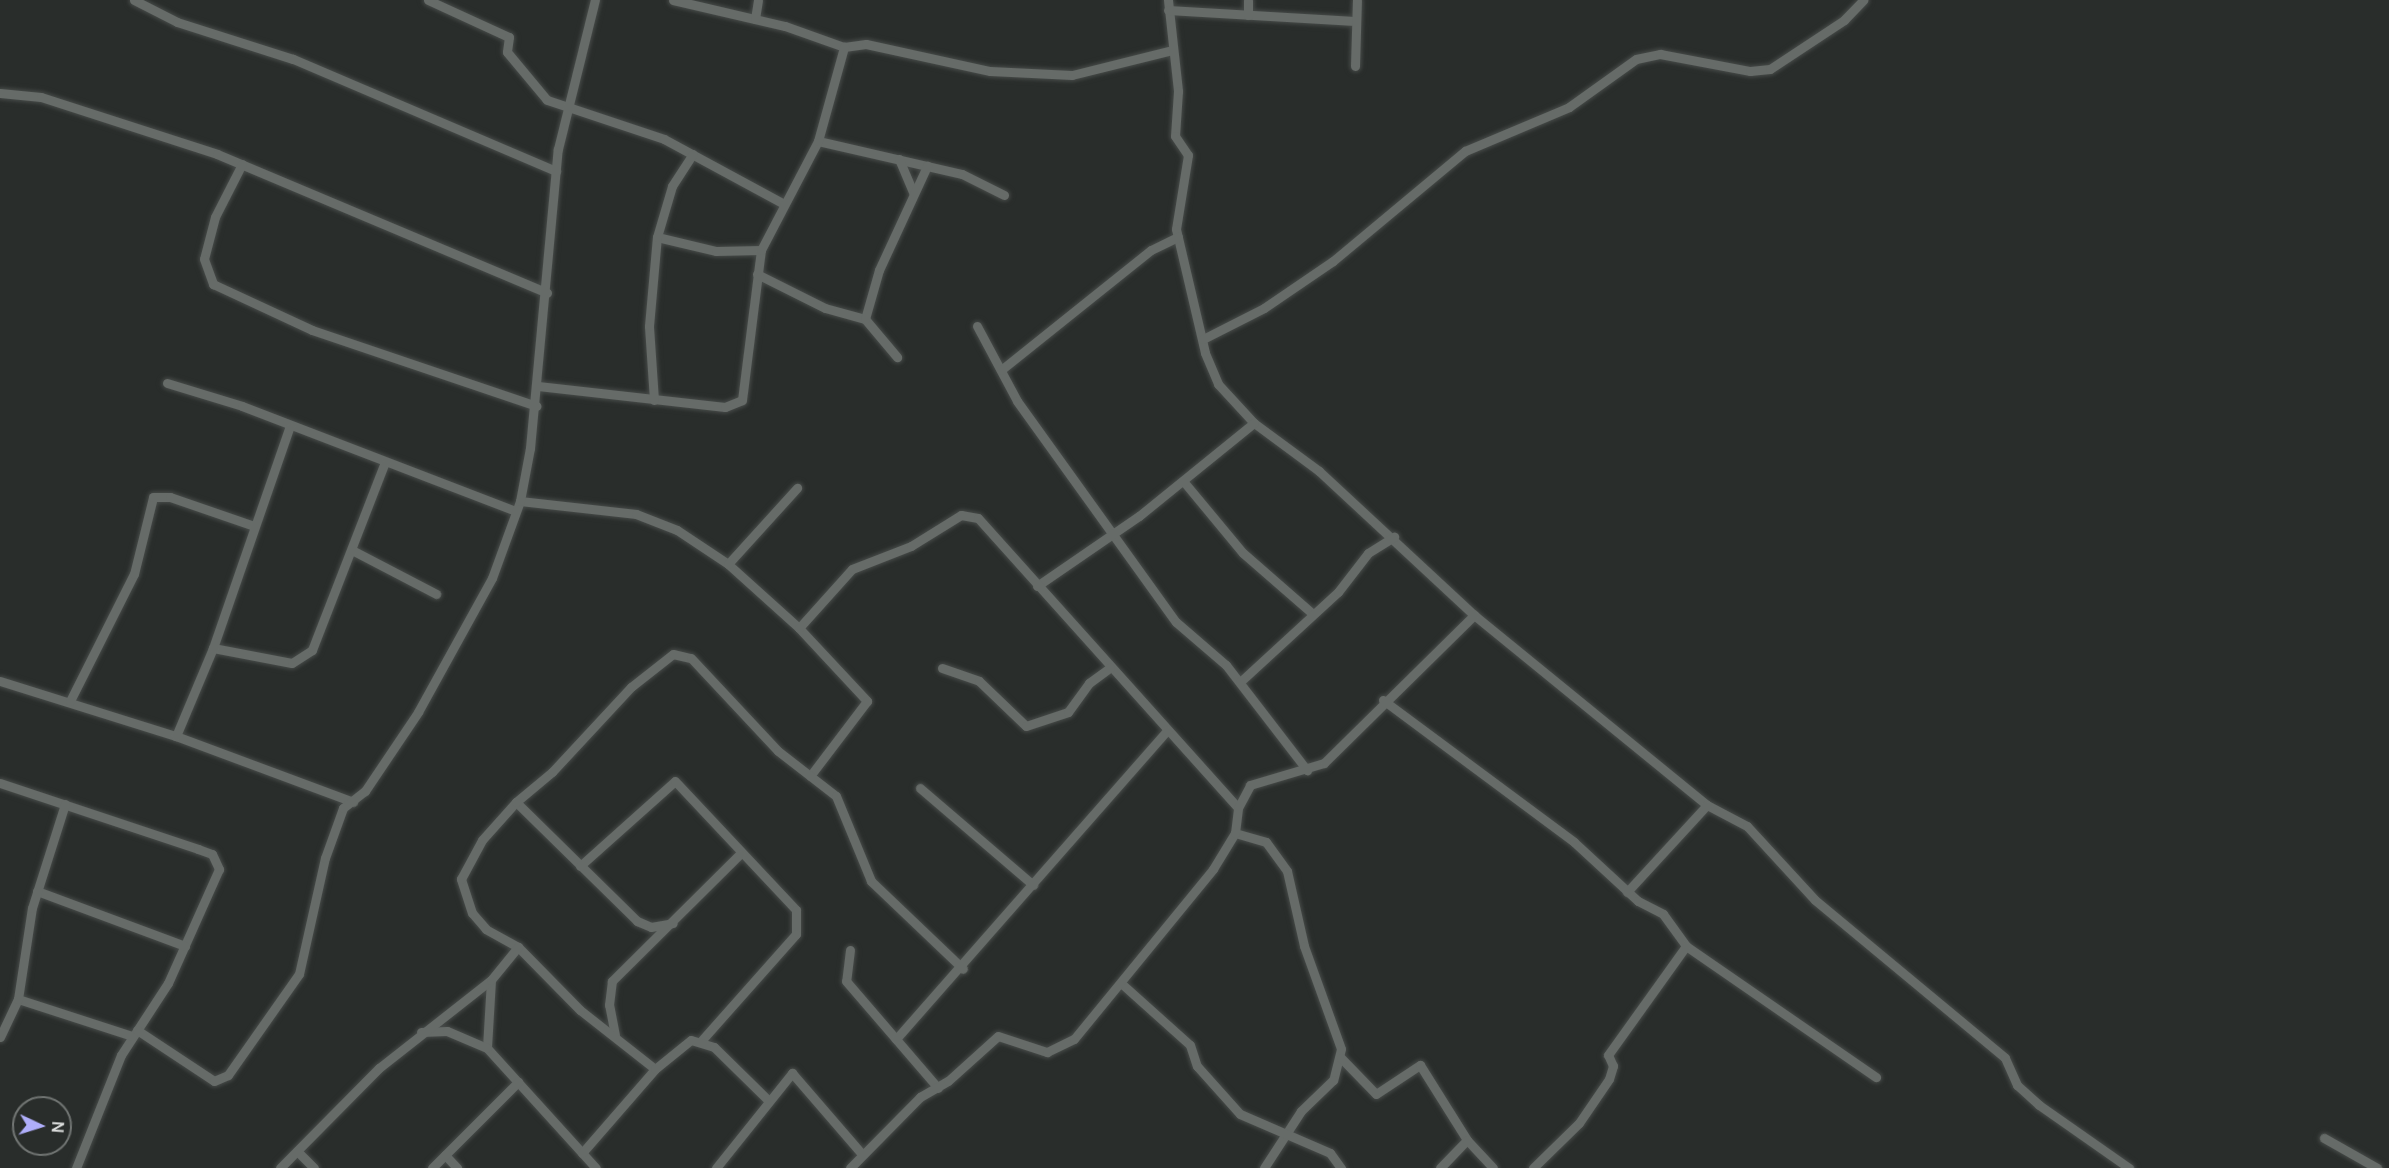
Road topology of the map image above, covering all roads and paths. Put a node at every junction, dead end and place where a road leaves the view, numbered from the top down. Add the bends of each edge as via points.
1 (134, 0) edge
2 (428, 0) edge
3 (595, 0) edge
4 (673, 0) edge
5 (758, 0) edge
6 (1248, 0) edge
7 (1357, 0) edge
8 (1863, 0) edge
9 (1168, 5) edge
10 (1248, 15) junction
11 (755, 19) junction
12 (1355, 21) junction
13 (844, 47) junction
14 (1172, 50) junction
15 (1355, 66) dead end
16 (0, 93) edge
17 (567, 111) junction
18 (818, 141) junction
19 (693, 154) junction
20 (899, 159) junction
21 (242, 164) junction
22 (927, 166) junction
23 (556, 171) junction
24 (913, 192) junction
25 (1004, 195) dead end
26 (784, 204) junction
27 (657, 237) junction
28 (1178, 237) junction
29 (761, 250) junction
30 (757, 274) junction
31 (547, 293) junction
32 (865, 319) junction
33 (977, 326) dead end
34 (1203, 339) junction
35 (897, 357) dead end
36 (1001, 370) junction
37 (167, 383) dead end
38 (538, 386) junction
39 (654, 400) junction
40 (536, 406) junction
41 (1254, 423) junction
42 (289, 428) junction
43 (384, 464) junction
44 (1184, 482) junction
45 (797, 488) dead end
46 (520, 501) junction
47 (515, 511) junction
48 (254, 526) junction
49 (1115, 533) junction
50 (1394, 537) junction
51 (352, 550) junction
52 (728, 564) junction
53 (1037, 586) junction
54 (435, 594) dead end
55 (1313, 614) junction
56 (1474, 615) junction
57 (799, 628) junction
58 (213, 648) junction
59 (942, 668) dead end
60 (1110, 668) junction
61 (0, 681) edge
62 (1240, 682) junction
63 (1383, 700) junction
64 (70, 701) junction
65 (1167, 731) junction
66 (176, 736) junction
67 (1307, 770) junction
68 (810, 776) junction
69 (0, 783) edge
70 (920, 788) dead end
71 (353, 802) junction
72 (516, 802) junction
73 (65, 804) junction
74 (1707, 805) junction
75 (1238, 808) junction
76 (1235, 833) junction
77 (740, 854) junction
78 (580, 866) junction
79 (1033, 885) junction
80 (37, 891) junction
81 (1628, 892) junction
82 (675, 923) junction
83 (185, 946) junction
84 (1686, 946) junction
85 (518, 947) junction
86 (850, 950) dead end
87 (963, 969) junction
88 (490, 980) junction
89 (1122, 984) junction
90 (18, 999) junction
91 (419, 1032) junction
92 (135, 1033) junction
93 (615, 1035) junction
94 (0, 1037) edge
95 (896, 1039) junction
96 (701, 1041) junction
97 (487, 1048) junction
98 (1341, 1058) junction
99 (655, 1069) junction
100 (1876, 1077) dead end
101 (518, 1082) junction
102 (938, 1088) junction
103 (768, 1100) junction
104 (1284, 1134) junction
105 (2324, 1138) dead end
106 (1467, 1140) junction
107 (297, 1151) junction
108 (582, 1153) junction
109 (862, 1154) junction
110 (445, 1155) junction
111 (76, 1168) edge
112 (280, 1168) edge
113 (314, 1168) edge
114 (432, 1168) edge
115 (457, 1168) edge
116 (596, 1168) edge
117 (716, 1168) edge
118 (850, 1168) edge
119 (1264, 1168) edge
120 (1341, 1168) edge
121 (1440, 1168) edge
122 (1493, 1168) edge
123 (1533, 1168) edge
124 (2129, 1168) edge
125 (2378, 1168) edge

1 - 23 street via 177,22 293,59
2 - 17 street via 509,38 507,52 547,99
3 - 17 street
4 - 11 street
5 - 11 street
6 - 10 street
7 - 12 street
8 - 34 street via 1844,20 1770,69 1739,70 1660,54 1636,59 1563,111 1465,151 1333,261 1264,308
9 - 10 street
9 - 14 street
10 - 12 street
11 - 13 street
12 - 15 street
13 - 14 street via 866,44 990,71 1072,75
13 - 18 street
14 - 28 street via 1178,91 1175,136 1188,155
16 - 21 street via 41,97
17 - 19 street via 635,129
17 - 23 street
18 - 20 street
18 - 26 street
19 - 26 street
19 - 27 street via 672,186
20 - 22 street
20 - 24 street
21 - 31 street
21 - 40 street via 216,217 204,259 213,284 312,330
22 - 24 street
22 - 25 street via 962,174
23 - 31 street
24 - 32 street
26 - 29 street
27 - 29 street via 716,251
27 - 39 street via 649,326
28 - 34 street
28 - 36 street via 1151,250
29 - 30 street
30 - 32 street via 825,308
30 - 39 street via 742,400 725,407
31 - 38 street
32 - 35 street
33 - 36 street
34 - 41 street via 1218,384
36 - 49 street via 1040,435
37 - 42 street via 242,406
38 - 39 street
38 - 40 street
40 - 46 street
41 - 44 street
41 - 50 street
42 - 43 street
42 - 48 street
43 - 47 street
43 - 51 street
44 - 49 street
44 - 55 street via 1243,553
45 - 52 street
46 - 47 street
46 - 52 street via 636,514 677,530
47 - 71 street via 472,623 418,712
48 - 58 street
48 - 64 street via 170,496 153,498 134,574
49 - 53 street
49 - 62 street via 1176,622
50 - 55 street via 1368,553 1338,592
50 - 56 street
51 - 54 street
51 - 58 street via 316,641 302,660 292,663
52 - 57 street
53 - 57 street via 978,518 961,515 911,546 852,569
53 - 60 street
55 - 62 street
56 - 63 street
56 - 74 street
57 - 68 street via 867,701
58 - 66 street
59 - 60 street via 979,681 1026,726 1068,712 1089,683
60 - 65 street
61 - 64 street
62 - 67 street
63 - 67 street via 1324,763
63 - 81 street via 1574,843
64 - 66 street
65 - 75 street
65 - 79 street
66 - 71 street
67 - 75 street via 1250,785
68 - 72 street via 681,652 631,687 552,772
68 - 87 street via 840,802 844,824 871,881
69 - 73 street
70 - 79 street
71 - 92 street via 343,808 325,858 299,974 228,1075 214,1080
72 - 78 street
72 - 85 street via 483,840 461,879 472,913
73 - 80 street
73 - 83 street via 212,854 219,869 215,884
74 - 81 street
74 - 124 street via 1747,826 1815,900 2005,1058 2017,1085
75 - 76 street
76 - 89 street via 1213,869
76 - 98 street via 1266,842 1287,871 1304,946 1337,1026
77 - 78 street via 675,781
77 - 82 street
77 - 96 street via 796,910 797,927
78 - 82 street via 638,921 651,927
79 - 87 street
80 - 83 street
80 - 90 street
81 - 84 street via 1663,914
82 - 93 street via 612,981 609,999
83 - 92 street
84 - 100 street
84 - 123 street via 1608,1055 1613,1066 1609,1079 1579,1123
85 - 88 street
85 - 93 street via 580,1010
86 - 95 street via 846,981
87 - 95 street
88 - 91 street
88 - 97 street
89 - 102 street via 1074,1039 1037,1051 1017,1038 998,1036
89 - 104 street via 1183,1038 1197,1066 1240,1114
90 - 92 street
90 - 94 street
91 - 97 street via 447,1030
91 - 107 street
92 - 111 street
93 - 99 street
95 - 102 street
96 - 99 street via 676,1048
96 - 103 street
97 - 101 street
98 - 104 street via 1333,1080
98 - 106 street via 1376,1094 1420,1065
99 - 108 street
101 - 108 street
101 - 110 street
102 - 109 street via 920,1097
103 - 109 street via 786,1075 799,1076
103 - 117 street
104 - 119 street
104 - 120 street via 1330,1153
105 - 125 street
106 - 121 street
106 - 122 street
107 - 112 street
107 - 113 street
108 - 116 street
109 - 118 street
110 - 114 street
110 - 115 street

